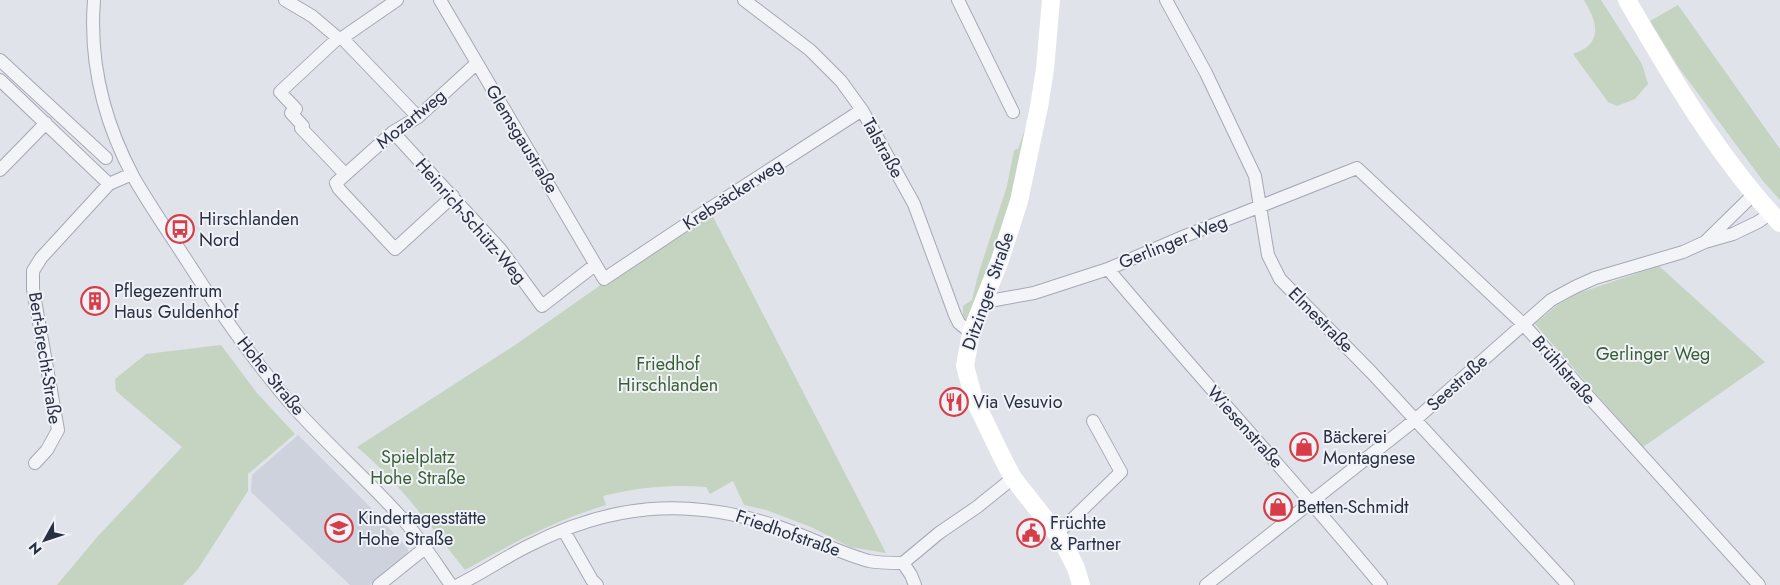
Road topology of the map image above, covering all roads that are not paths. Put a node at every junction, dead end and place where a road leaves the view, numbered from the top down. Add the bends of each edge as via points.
1 (94, 0) edge
2 (286, 0) edge
3 (396, 0) edge
4 (440, 0) edge
5 (744, 0) edge
6 (958, 0) edge
7 (1051, 0) edge
8 (1166, 0) edge
9 (1627, 0) edge
10 (340, 38) junction
11 (0, 60) edge
12 (477, 63) junction
13 (0, 80) edge
14 (862, 110) junction
15 (1013, 112) dead end
16 (418, 117) junction
17 (46, 123) junction
18 (393, 132) junction
19 (106, 158) dead end
20 (1357, 168) joint
21 (0, 170) edge
22 (132, 174) junction
23 (345, 174) junction
24 (109, 184) junction
25 (1754, 194) junction
26 (452, 196) junction
27 (1261, 207) junction
28 (1775, 218) edge
29 (1705, 242) junction
30 (595, 265) junction
31 (1108, 269) junction
32 (604, 279) joint
33 (984, 302) junction
34 (1523, 324) junction
35 (971, 333) junction
36 (1415, 420) junction
37 (1092, 422) dead end
38 (35, 463) dead end
39 (1014, 478) junction
40 (1311, 501) junction
41 (564, 530) junction
42 (1057, 534) junction
43 (425, 548) junction
44 (903, 563) junction
45 (379, 585) edge
46 (451, 585) edge
47 (458, 585) edge
48 (597, 585) edge
49 (915, 585) edge
50 (1080, 585) edge
51 (1206, 585) edge
52 (1381, 585) edge
53 (1568, 585) edge
54 (1759, 585) edge

1 - 22 street, Hohe Straße via 92,40 98,81 112,129
2 - 10 street
3 - 10 street
4 - 12 street, Glemsgaustraße
5 - 14 street, Talstraße via 810,50 841,81
6 - 15 street
7 - 33 street, Ditzinger Straße via 1039,107 1019,201
8 - 27 street, Elmestraße via 1206,73 1255,176
9 - 25 street via 1689,104
10 - 16 street
10 - 23 street via 280,92 296,109 291,113 304,126 301,128
11 - 19 street
12 - 16 street, Mozartweg
12 - 30 street, Glemsgaustraße
13 - 17 street
14 - 32 street, Krebsäckerweg
14 - 35 street, Talstraße via 914,204 954,315
16 - 18 street, Mozartweg
17 - 21 street
17 - 24 street
18 - 23 street, Mozartweg
18 - 26 street, Heinrich-Schütz-Weg
20 - 27 street, Gerlinger Weg
20 - 34 street, Brühlstraße
22 - 24 street
22 - 43 street, Hohe Straße via 196,275 261,368 331,448 407,524
23 - 26 street via 336,183 339,189 395,249
24 - 38 street, Bert-Brecht-Straße via 41,258 33,271 36,313 58,430
25 - 28 street
25 - 29 street, Seestraße
26 - 30 street, Heinrich-Schütz-Weg via 501,250 542,306
27 - 31 street, Gerlinger Weg
27 - 36 street, Elmestraße via 1268,255 1280,279
28 - 29 street, Seestraße
29 - 34 street, Seestraße via 1575,286 1551,300
30 - 32 street, Glemsgaustraße
31 - 33 street, Gerlinger Weg via 1034,293
31 - 40 street, Wiesenstraße
33 - 35 street, Ditzinger Straße
34 - 36 street, Seestraße
34 - 54 street, Brühlstraße
35 - 39 street, Ditzinger Straße via 965,366 969,387
36 - 40 street, Seestraße
36 - 53 street, Elmestraße
37 - 42 street via 1120,472
39 - 42 street, Ditzinger Straße
39 - 44 street via 939,532
40 - 51 street, Seestraße
40 - 52 street, Wiesenstraße
41 - 44 street, Friedhofstraße via 595,518 630,511 698,508 774,525 871,561
41 - 47 street, Friedhofstraße
41 - 48 street
42 - 50 street, Ditzinger Straße via 1076,568
43 - 45 street
43 - 46 street, Hohe Straße
44 - 49 street

